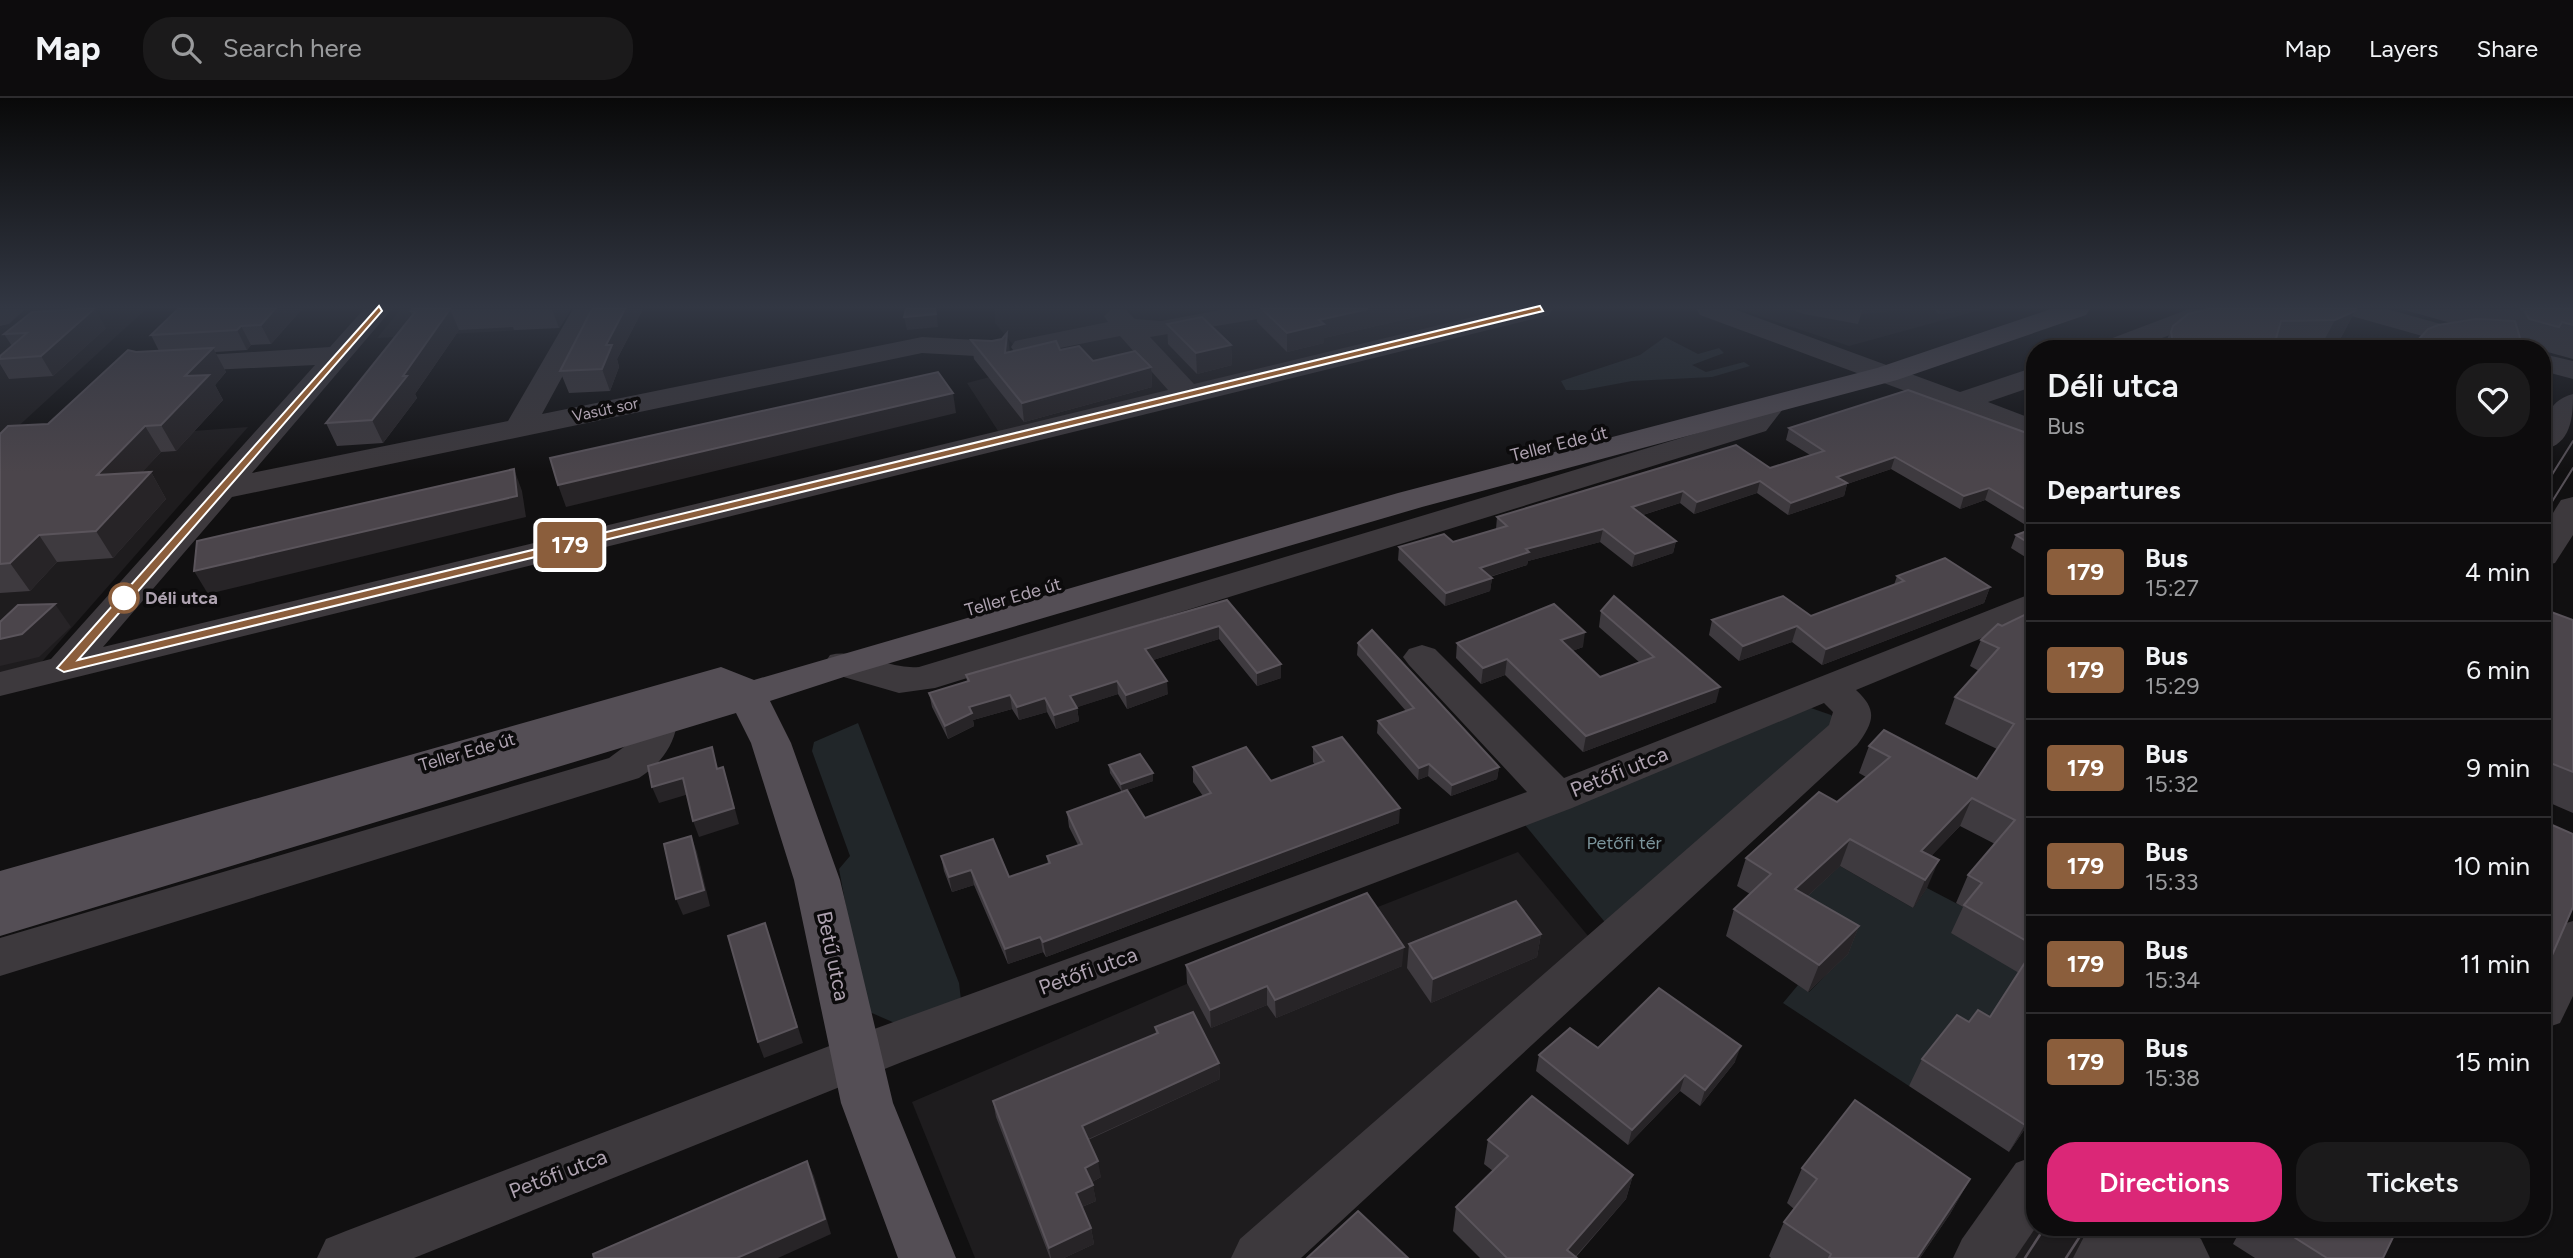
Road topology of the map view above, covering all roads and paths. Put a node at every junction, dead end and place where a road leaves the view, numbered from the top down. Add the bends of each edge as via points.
1 (185, 363) edge
2 (333, 363) edge
3 (555, 363) edge
4 (832, 363) edge
5 (1159, 363) edge
6 (1318, 363) edge
7 (1855, 363) joint
8 (1918, 363) edge
9 (2551, 364) edge
10 (150, 365) edge
11 (2573, 370) edge
12 (1886, 374) junction
13 (2026, 379) edge
14 (1188, 395) junction
15 (1960, 402) junction
16 (2573, 403) edge
17 (1772, 405) joint
18 (520, 426) junction
19 (2026, 427) edge
20 (2551, 432) edge
21 (217, 490) junction
22 (2573, 507) edge
23 (2551, 543) edge
24 (2026, 607) edge
25 (1422, 657) dead end
26 (843, 664) joint
27 (64, 668) junction
28 (0, 684) edge
29 (1831, 688) junction
30 (729, 689) junction
31 (657, 725) junction
32 (1557, 797) junction
33 (0, 888) edge
34 (0, 918) edge
35 (2573, 939) edge
36 (0, 957) edge
37 (2551, 990) edge
38 (855, 1058) junction
39 (2026, 1194) edge
40 (2115, 1236) edge
41 (2160, 1236) edge
42 (346, 1258) edge
43 (928, 1258) edge
44 (1260, 1258) edge
45 (1982, 1258) edge
46 (2102, 1258) edge
47 (2128, 1258) edge
48 (2165, 1258) edge
49 (2181, 1258) edge

1 - 10 street
2 - 21 street
3 - 18 street
4 - 18 street, Vasút sor
5 - 14 street
6 - 14 street
7 - 12 street
7 - 30 main road, Teller Ede út via 1397,486
8 - 12 main road, Teller Ede út
9 - 11 street
12 - 15 street
12 - 17 main road, Teller Ede út
13 - 15 street
14 - 27 street
15 - 19 street
16 - 20 street
17 - 26 street, Teller Ede út via 1755,425 920,679 899,681
18 - 21 street, Vasút sor
21 - 27 street
22 - 23 street
24 - 29 street, Petőfi utca
25 - 32 street
26 - 30 main road, Teller Ede út
27 - 28 street
29 - 32 street, Petőfi utca
29 - 44 street via 1853,709 1853,722 1843,735
30 - 31 main road, Teller Ede út
30 - 33 main road, Teller Ede út
30 - 38 main road, Betű utca via 771,743 817,880
31 - 34 main road, Teller Ede út
31 - 36 street via 652,745 624,768
32 - 38 street, Petőfi utca
35 - 37 street
38 - 42 street, Petőfi utca
38 - 43 main road, Betű utca via 867,1103
39 - 45 street
40 - 46 street
41 - 49 street
47 - 48 street

